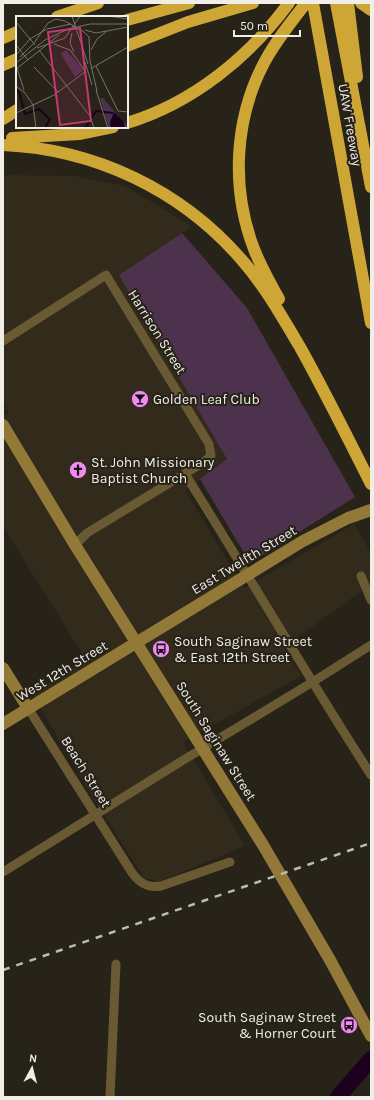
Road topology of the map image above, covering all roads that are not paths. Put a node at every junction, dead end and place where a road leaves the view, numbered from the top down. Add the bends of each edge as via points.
1 (98, 3) edge
2 (189, 3) edge
3 (253, 3) edge
4 (289, 3) edge
5 (306, 3) edge
6 (313, 3) edge
7 (336, 3) edge
8 (348, 3) edge
9 (361, 3) edge
10 (371, 10) edge
11 (60, 16) edge
12 (128, 20) edge
13 (16, 32) edge
14 (3, 38) edge
15 (128, 46) edge
16 (16, 59) edge
17 (3, 65) edge
18 (324, 65) junction
19 (16, 111) edge
20 (3, 119) edge
21 (128, 123) edge
22 (108, 128) edge
23 (3, 139) edge
24 (3, 145) edge
25 (370, 182) edge
26 (371, 323) edge
27 (3, 341) edge
28 (317, 378) junction
29 (3, 425) edge
30 (185, 474) junction
31 (371, 484) edge
32 (371, 510) edge
33 (75, 545) junction
34 (248, 574) junction
35 (361, 576) dead end
36 (371, 600) edge
37 (137, 643) junction
38 (371, 645) edge
39 (3, 668) edge
40 (312, 683) junction
41 (28, 708) junction
42 (3, 724) edge
43 (202, 748) junction
44 (371, 776) edge
45 (95, 814) junction
46 (230, 862) dead end
47 (3, 872) edge
48 (116, 964) dead end
49 (370, 1035) edge
50 (110, 1097) edge

1 - 11 highway
2 - 12 highway
3 - 15 highway via 188,22
4 - 21 highway via 267,32 243,55 202,87 174,103
5 - 18 highway
5 - 28 highway via 258,74 240,138 240,187 254,250
6 - 18 highway, UAW Freeway
7 - 25 highway, UAW Freeway
8 - 25 highway
9 - 10 highway
13 - 14 highway
16 - 17 highway
18 - 26 highway, UAW Freeway
19 - 20 highway
22 - 23 highway via 79,134
24 - 28 highway via 38,147 97,162 140,180 185,207 214,231 254,276 276,307
27 - 30 street, Harrison Street via 106,275 210,444 211,456
28 - 31 highway
29 - 33 main road, South Saginaw Street
30 - 33 street via 87,534
30 - 34 street
32 - 34 main road, East Twelfth Street via 323,530
33 - 37 main road, South Saginaw Street
34 - 37 main road, East Twelfth Street
34 - 40 street
35 - 36 street
37 - 41 main road, West 12th Street
37 - 43 main road, South Saginaw Street
38 - 40 street
39 - 41 main road, Beach Street
40 - 43 street
40 - 44 street
41 - 42 main road, West 12th Street
41 - 45 street, Beach Street
43 - 45 street
43 - 49 main road, South Saginaw Street via 284,879
45 - 46 street, Beach Street via 135,878 149,886 161,886
45 - 47 street
48 - 50 street

